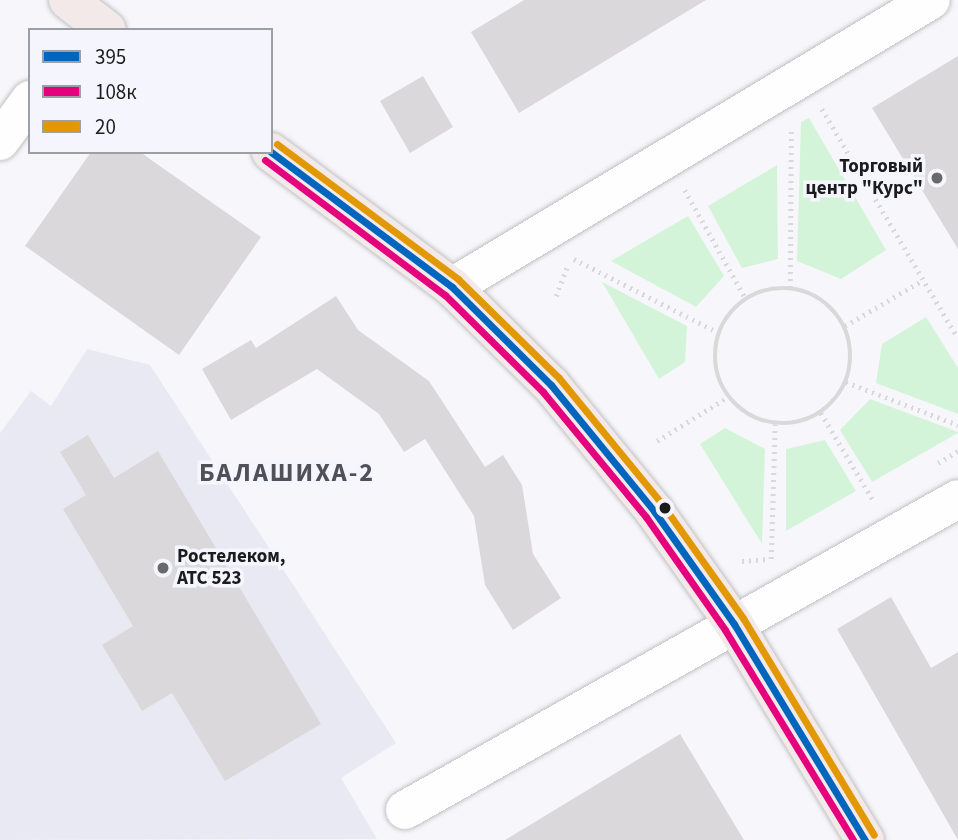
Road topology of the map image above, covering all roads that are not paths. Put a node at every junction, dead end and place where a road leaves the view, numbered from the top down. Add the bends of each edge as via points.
1 (932, 0) edge
2 (28, 103) edge
3 (0, 141) edge
4 (273, 153) edge
5 (452, 287) junction
6 (958, 499) edge
7 (734, 624) junction
8 (405, 810) dead end
9 (865, 840) edge

1 - 5 street
2 - 3 street
4 - 5 main road
5 - 7 main road via 551,385 654,511
6 - 7 street
7 - 8 street
7 - 9 main road

